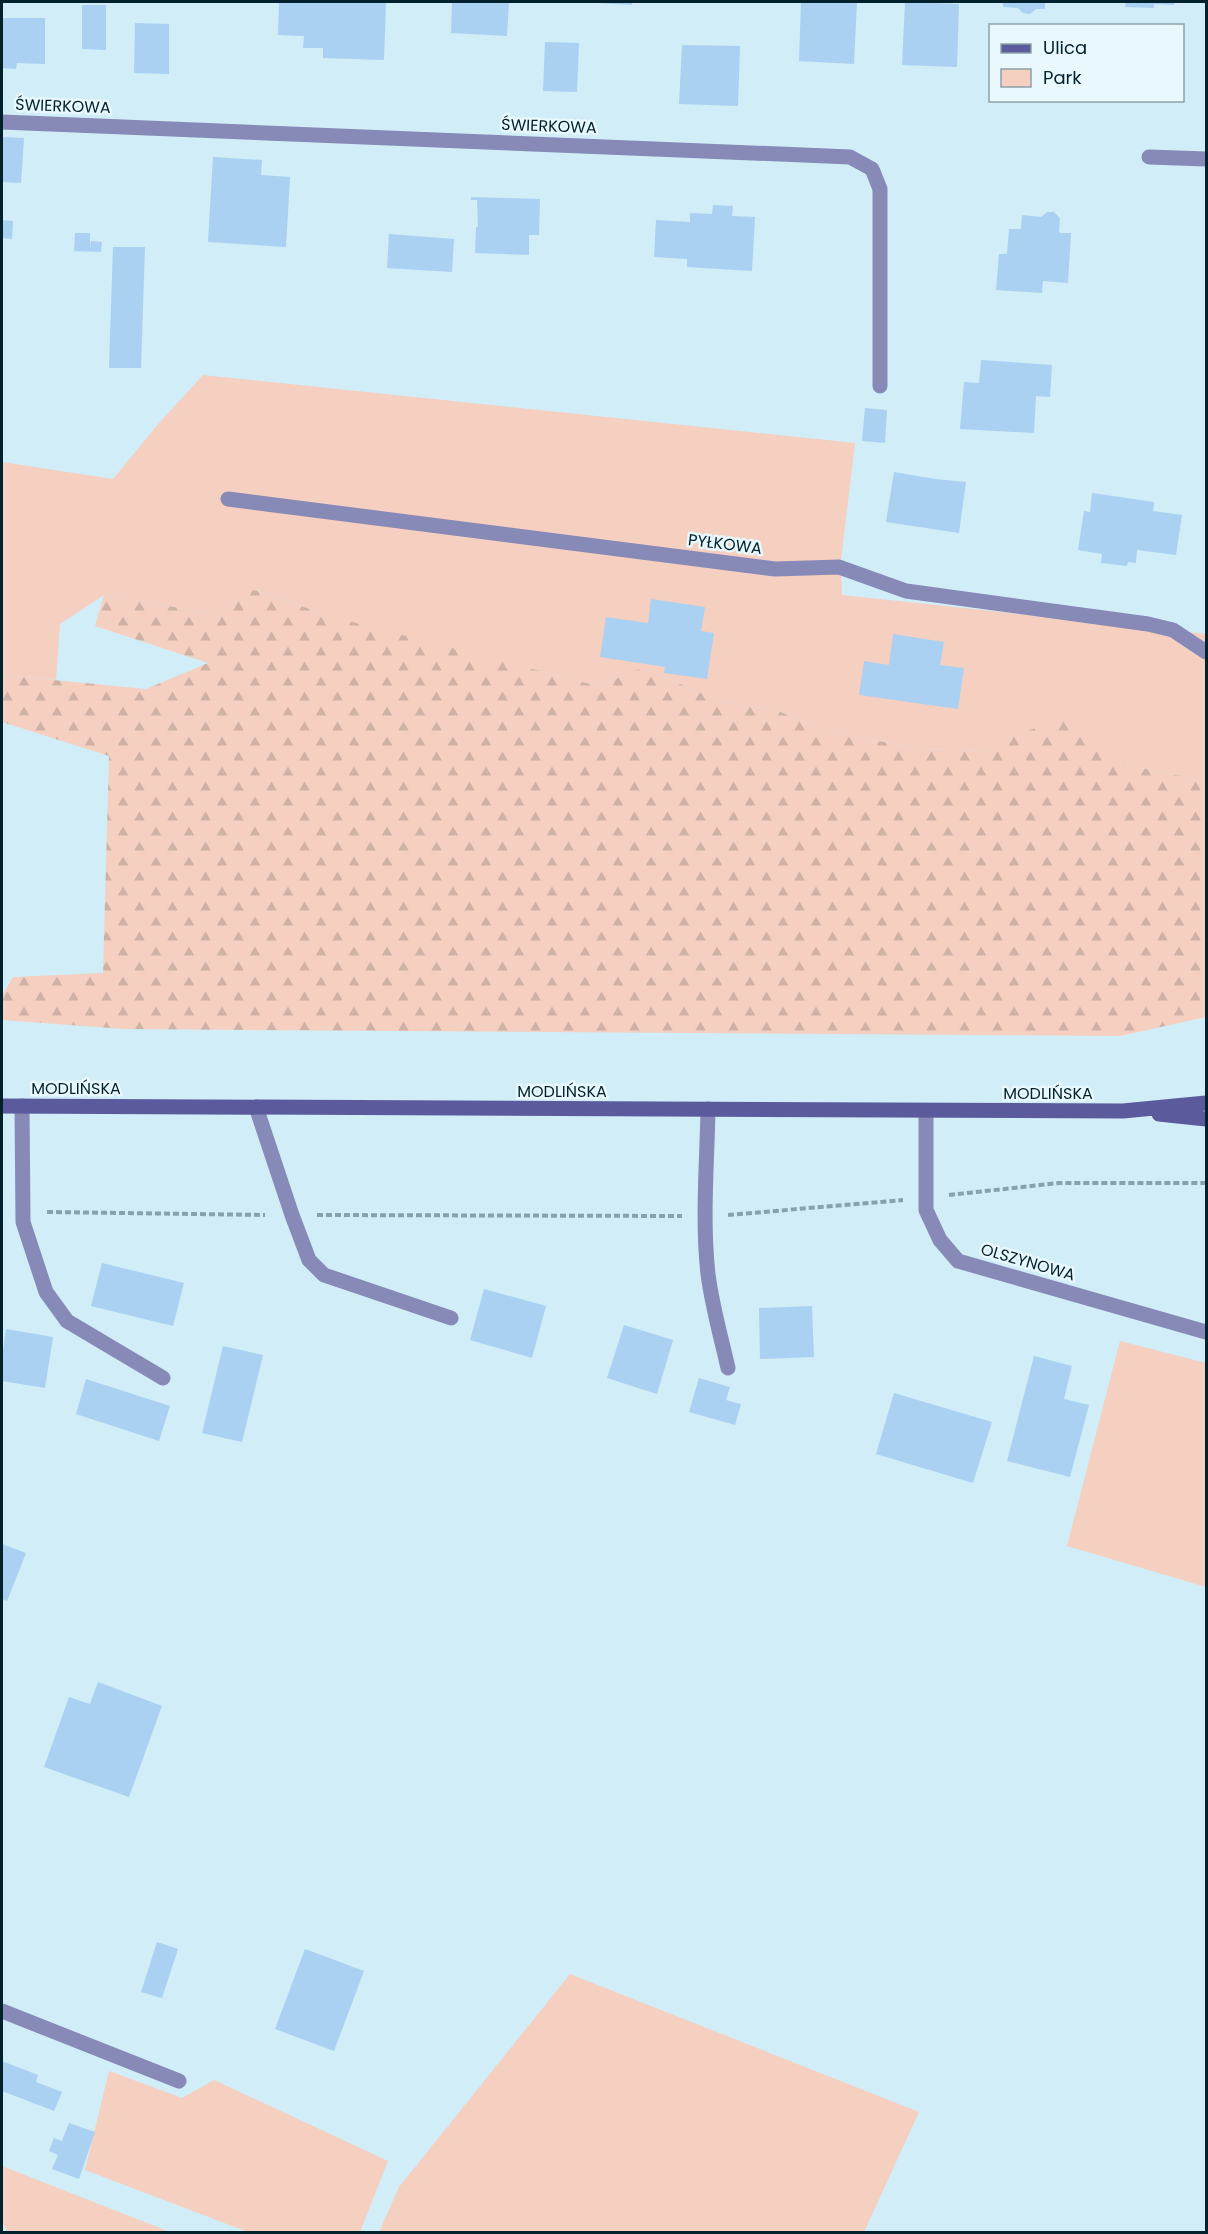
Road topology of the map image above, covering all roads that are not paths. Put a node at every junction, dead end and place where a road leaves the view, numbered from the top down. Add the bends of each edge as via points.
1 (2, 122) edge
2 (1149, 157) dead end
3 (1206, 159) edge
4 (880, 386) dead end
5 (228, 499) dead end
6 (1206, 652) edge
7 (1206, 1103) edge
8 (2, 1106) edge
9 (22, 1106) junction
10 (256, 1107) junction
11 (708, 1109) junction
12 (926, 1111) junction
13 (1123, 1111) junction
14 (1206, 1119) edge
15 (451, 1318) dead end
16 (1206, 1332) edge
17 (728, 1368) dead end
18 (163, 1378) dead end
19 (2, 2011) edge
20 (179, 2081) dead end

1 - 4 street, ŚWIERKOWA via 850,157 872,169 880,189
2 - 3 street
5 - 6 street, PYŁKOWA via 775,569 839,567 906,591 1148,624 1173,630
7 - 13 main road, MODLIŃSKA
8 - 9 main road, MODLIŃSKA
9 - 10 main road, MODLIŃSKA
9 - 18 street via 23,1222 46,1292 67,1321
10 - 11 main road, MODLIŃSKA
10 - 15 street via 309,1260 324,1275
11 - 12 main road, MODLIŃSKA
11 - 17 street via 708,1272
12 - 13 main road, MODLIŃSKA
12 - 16 street, OLSZYNOWA via 926,1210 940,1240 958,1261
13 - 14 main road, MODLIŃSKA
19 - 20 street

